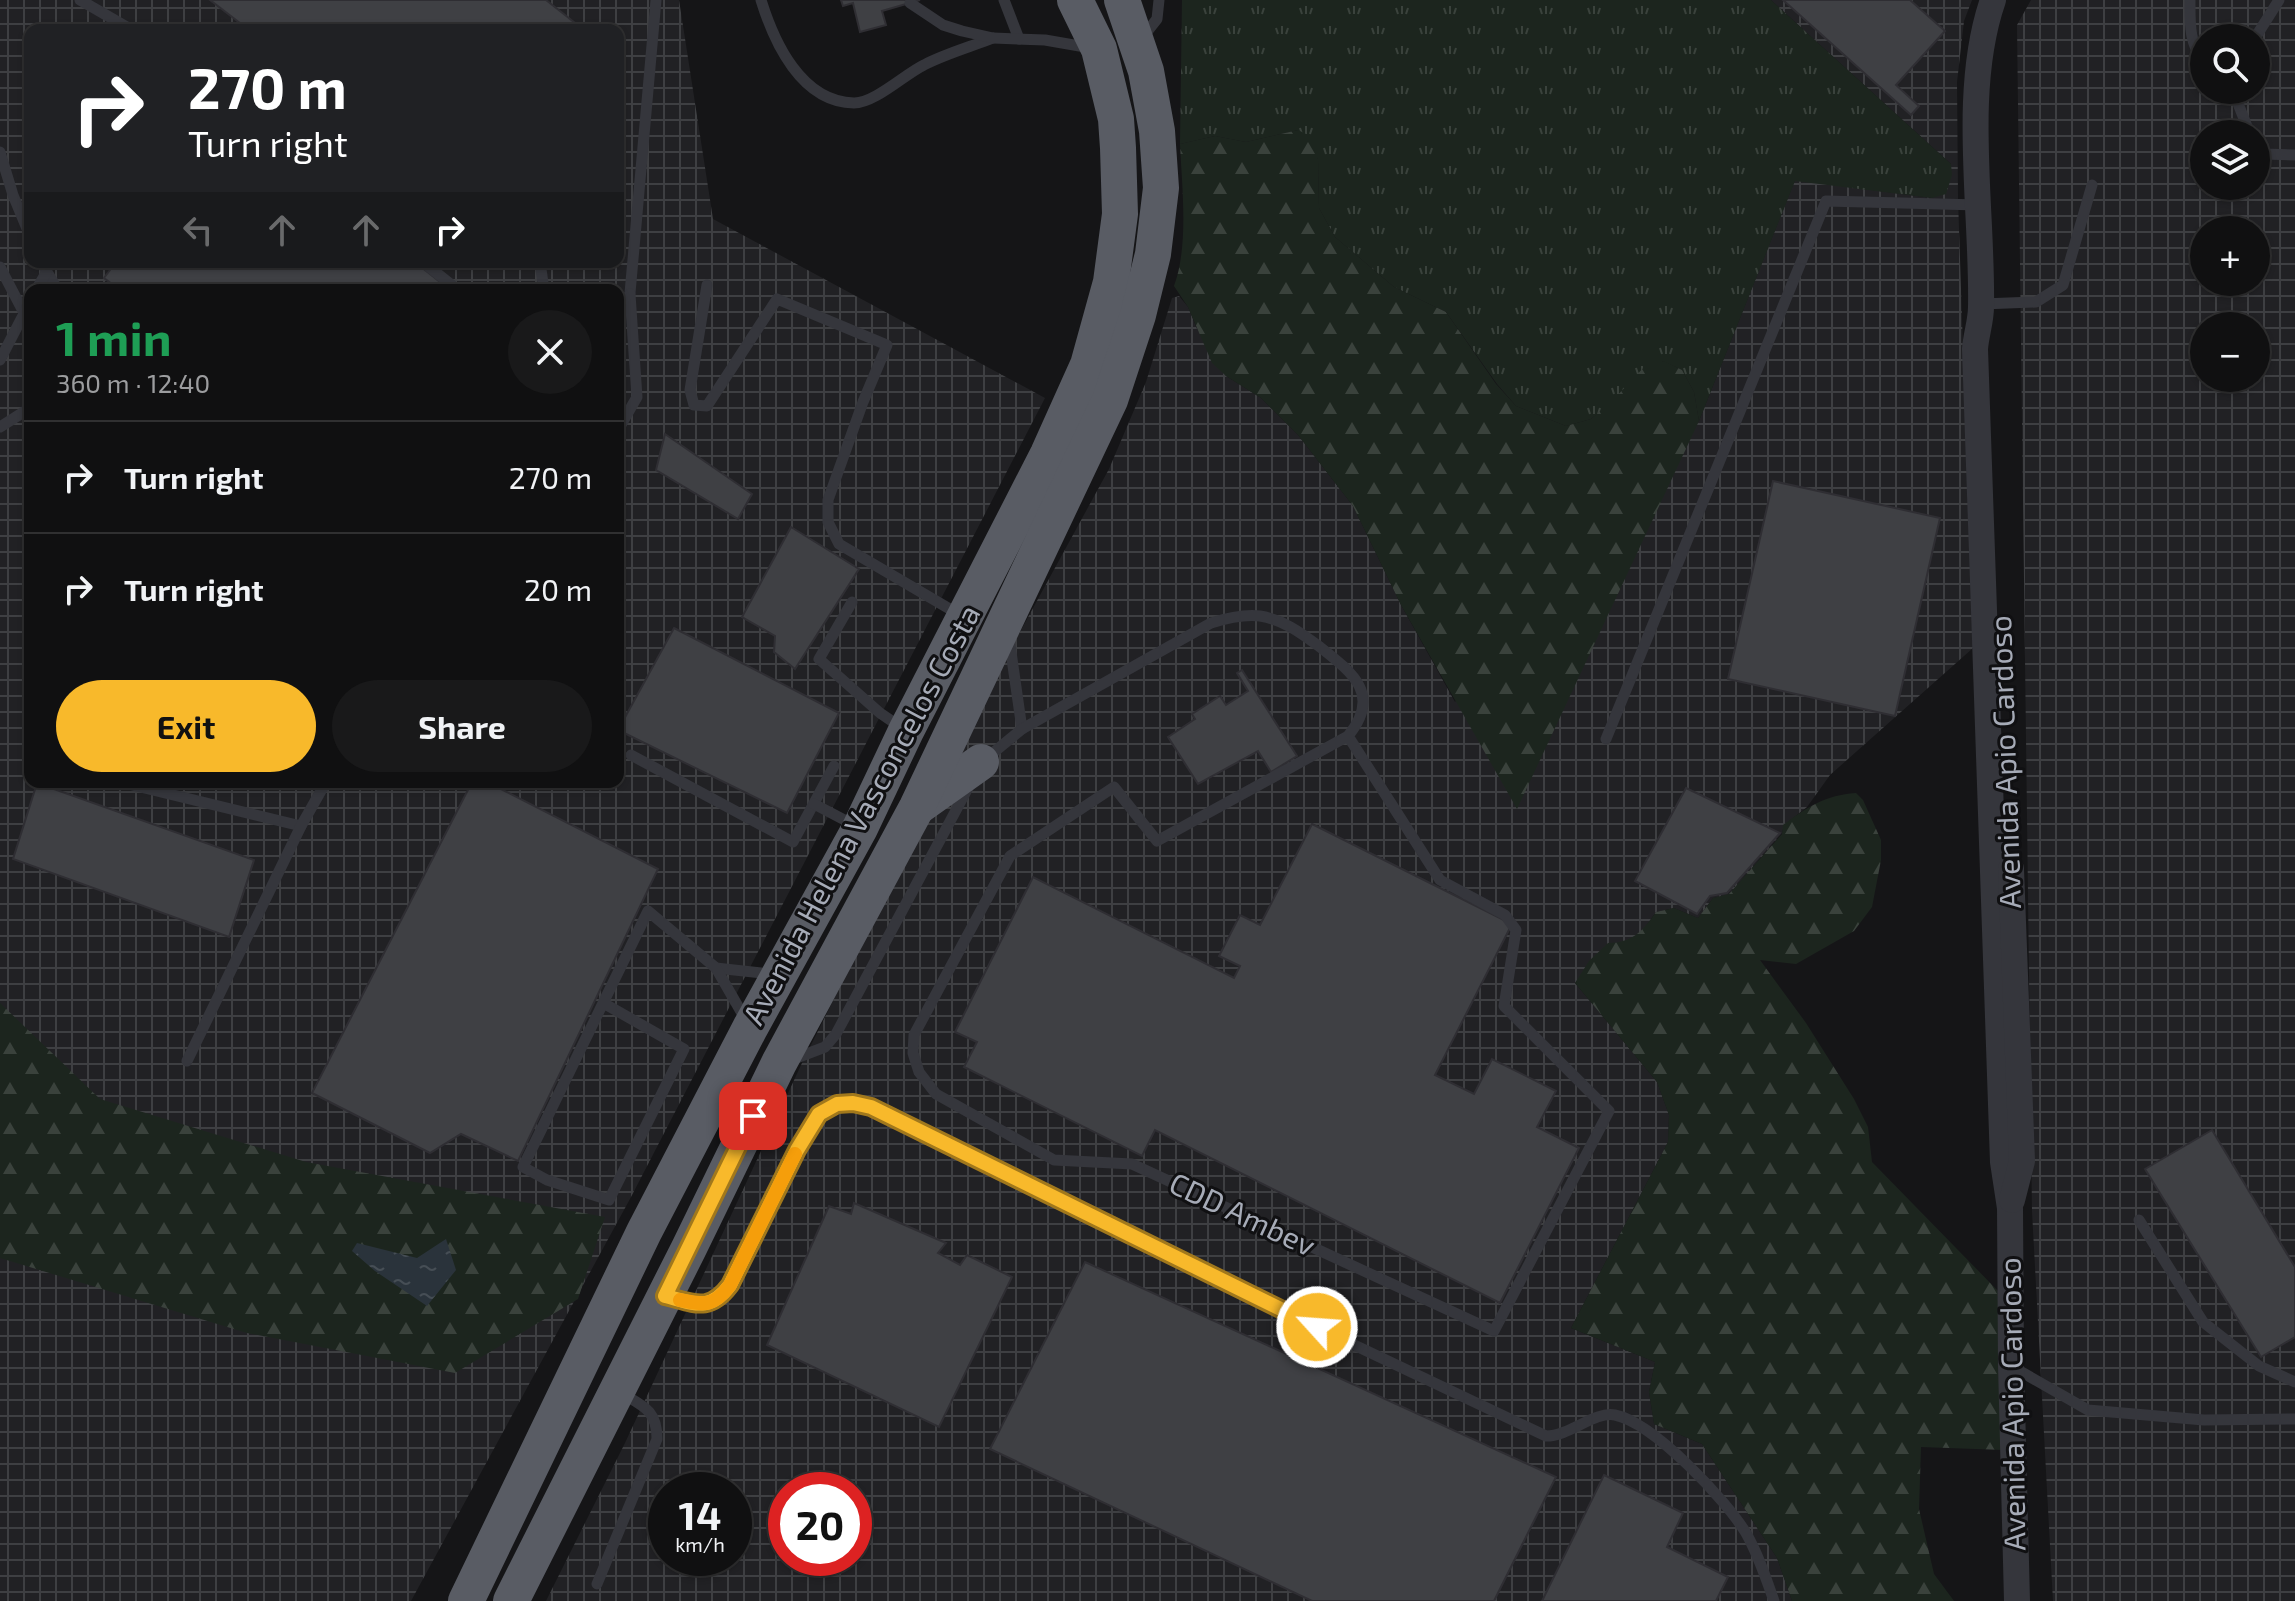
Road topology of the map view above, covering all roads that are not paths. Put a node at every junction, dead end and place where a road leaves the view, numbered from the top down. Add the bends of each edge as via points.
1 (80, 0) edge
2 (656, 0) edge
3 (761, 0) edge
4 (1004, 0) edge
5 (1075, 0) edge
6 (1122, 0) edge
7 (1159, 0) edge
8 (2190, 0) edge
9 (2279, 0) edge
10 (1989, 2) edge
11 (910, 3) dead end
12 (122, 24) edge
13 (2191, 24) edge
14 (2264, 24) edge
15 (993, 38) junction
16 (1019, 39) junction
17 (1138, 43) junction
18 (1099, 49) junction
19 (0, 152) edge
20 (2270, 154) edge
21 (2295, 155) edge
22 (2092, 185) dead end
23 (1979, 205) junction
24 (24, 222) edge
25 (0, 267) edge
26 (430, 268) edge
27 (450, 284) edge
28 (707, 285) dead end
29 (630, 293) junction
30 (24, 303) edge
31 (624, 306) edge
32 (1981, 310) junction
33 (24, 314) edge
34 (0, 360) edge
35 (24, 412) edge
36 (624, 420) edge
37 (0, 427) edge
38 (852, 602) dead end
39 (1006, 617) junction
40 (966, 618) junction
41 (1022, 729) junction
42 (906, 731) junction
43 (1348, 736) junction
44 (1606, 739) dead end
45 (631, 755) dead end
46 (981, 762) junction
47 (834, 766) dead end
48 (145, 788) edge
49 (323, 788) edge
50 (814, 804) junction
51 (917, 807) junction
52 (301, 826) junction
53 (860, 828) junction
54 (716, 968) junction
55 (779, 975) junction
56 (605, 1004) junction
57 (750, 1028) junction
58 (187, 1061) dead end
59 (779, 1063) junction
60 (2139, 1220) dead end
61 (665, 1296) junction
62 (2011, 1365) junction
63 (2295, 1382) edge
64 (617, 1391) junction
65 (2295, 1419) edge
66 (597, 1584) dead end
67 (466, 1601) edge
68 (511, 1601) edge
69 (1774, 1601) edge
70 (2017, 1601) edge

1 - 12 lane
2 - 29 lane
3 - 15 lane via 787,61 800,77 836,99 857,103 923,65
4 - 16 lane
5 - 18 highway, Avenida Helena Vasconcelos Costa
6 - 17 highway, Avenida Helena Vasconcelos Costa
7 - 17 lane via 1157,19
8 - 13 lane
9 - 14 lane
10 - 23 street, Avenida Apio Cardoso via 1976,110
11 - 15 lane via 943,25
15 - 16 lane
16 - 18 lane
17 - 39 highway, Avenida Helena Vasconcelos Costa via 1157,131 1161,188 1153,254 1110,400
18 - 40 highway, Avenida Helena Vasconcelos Costa via 1118,148 1120,214 1111,282 1088,365
19 - 24 lane
20 - 21 lane
22 - 32 lane via 2063,285 2036,302
23 - 32 street, Avenida Apio Cardoso
23 - 44 lane via 1826,201
25 - 30 lane
26 - 27 lane
28 - 40 lane via 690,390 694,405 707,406 777,299 887,345 828,500 828,522 839,544
29 - 31 lane
29 - 36 lane via 637,397
32 - 62 street, Avenida Apio Cardoso via 1990,343 2022,1161 2010,1208
33 - 34 lane
35 - 37 lane
38 - 42 lane via 819,659
39 - 41 lane
39 - 51 highway, Avenida Helena Vasconcelos Costa
40 - 42 highway, Avenida Helena Vasconcelos Costa
41 - 43 lane via 1211,623 1257,616 1297,630 1359,683 1364,701 1361,720
41 - 46 lane
42 - 53 highway, Avenida Helena Vasconcelos Costa
43 - 43 lane, CDD Ambev via 1440,880 1511,922 1516,930 1504,1006 1609,1111 1494,1331 1132,1164 1054,1160 936,1094 919,1072 913,1053 914,1035 1010,856 1114,787 1157,841
45 - 50 lane via 793,842
46 - 51 highway
46 - 59 lane via 836,1034 825,1047
47 - 50 lane
48 - 52 lane
49 - 52 lane
50 - 53 lane
51 - 59 highway, Avenida Helena Vasconcelos Costa
52 - 58 lane
53 - 55 highway, Avenida Helena Vasconcelos Costa
54 - 55 lane
54 - 56 lane via 648,911
54 - 57 lane
55 - 57 highway, Avenida Helena Vasconcelos Costa
56 - 56 lane via 523,1167 609,1200 684,1049
57 - 67 highway, Avenida Helena Vasconcelos Costa via 644,1232
59 - 61 highway, Avenida Helena Vasconcelos Costa
60 - 63 lane via 2203,1322 2259,1366
61 - 64 highway, Avenida Helena Vasconcelos Costa
61 - 69 lane via 703,1305 720,1298 819,1114 837,1104 871,1107 1546,1436 1560,1436 1616,1415 1642,1429 1674,1451 1730,1512 1759,1559
62 - 65 lane via 2088,1410 2204,1420
62 - 70 street, Avenida Apio Cardoso
64 - 66 lane via 649,1410 657,1439
64 - 68 highway, Avenida Helena Vasconcelos Costa

